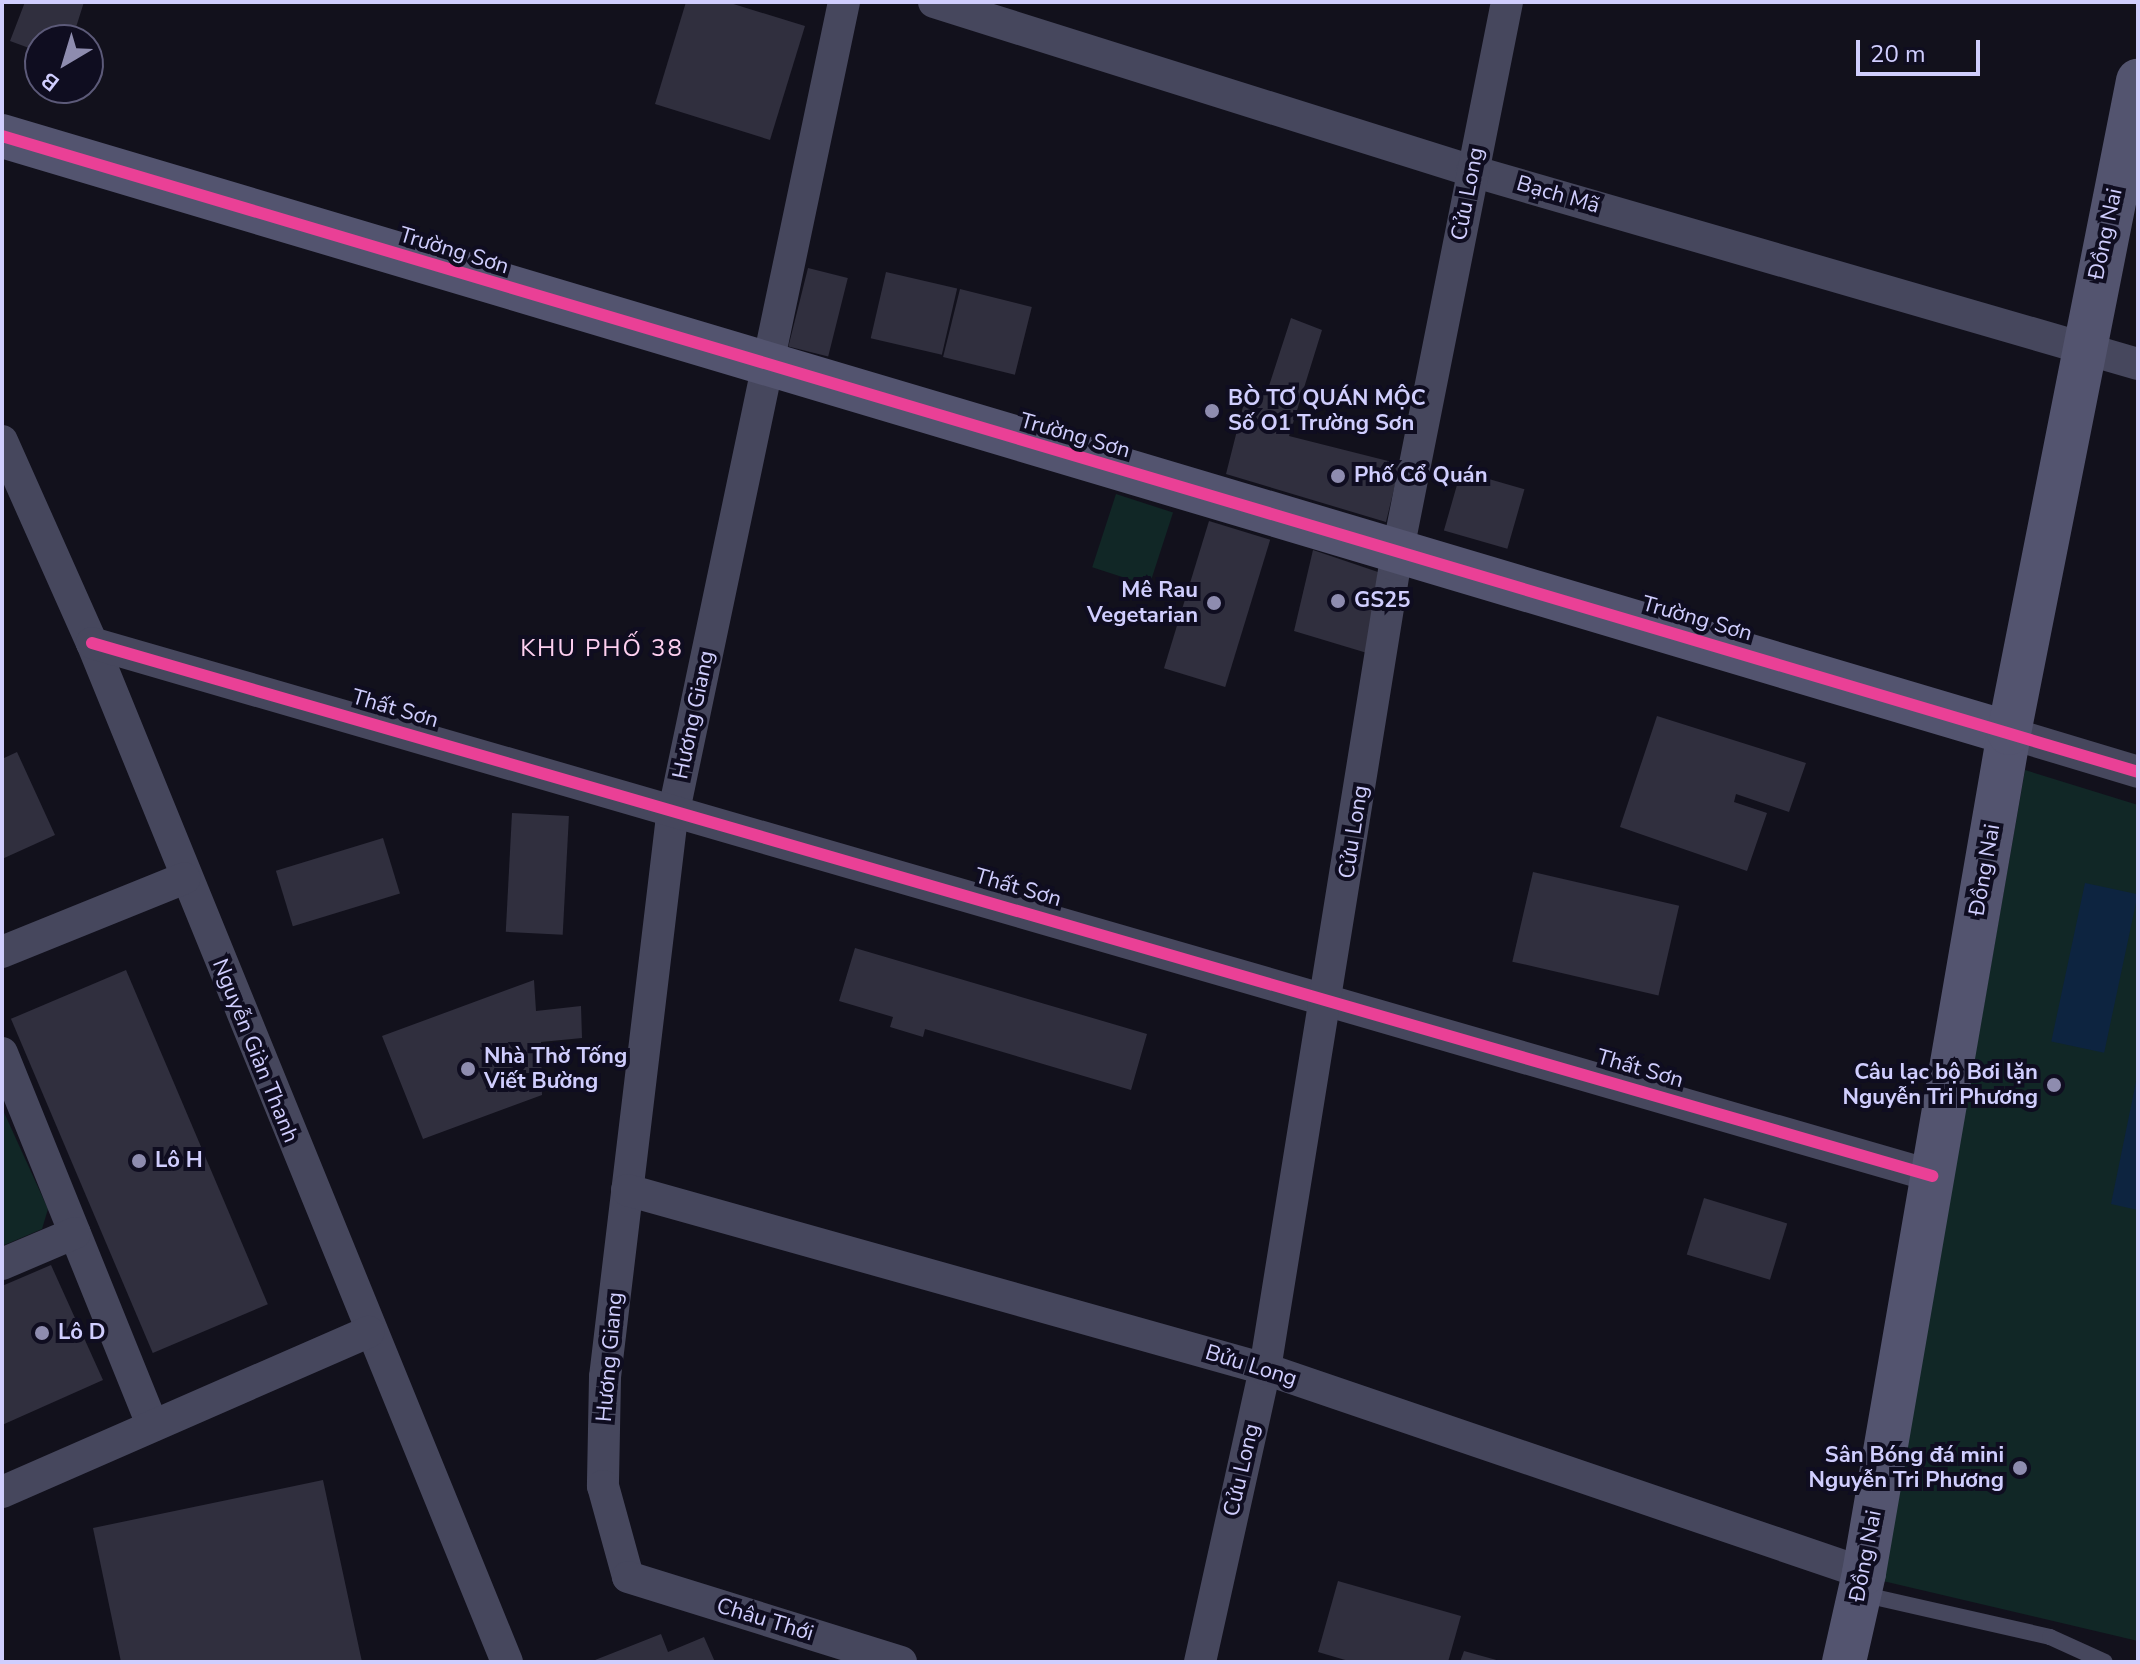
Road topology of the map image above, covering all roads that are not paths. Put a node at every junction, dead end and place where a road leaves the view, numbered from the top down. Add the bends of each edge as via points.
1 (844, 2) edge
2 (934, 2) edge
3 (1507, 2) edge
4 (2138, 81) edge
5 (2, 136) edge
6 (1472, 171) junction
7 (2083, 343) junction
8 (2138, 364) edge
9 (770, 366) junction
10 (2, 441) edge
11 (1397, 552) junction
12 (92, 643) junction
13 (2009, 733) junction
14 (2138, 772) edge
15 (674, 810) junction
16 (185, 878) junction
17 (2, 952) edge
18 (1328, 998) junction
19 (2, 1053) edge
20 (1932, 1176) junction
21 (627, 1190) junction
22 (75, 1233) junction
23 (2, 1264) edge
24 (369, 1332) junction
25 (1265, 1369) junction
26 (153, 1426) junction
27 (2, 1492) edge
28 (628, 1577) joint
29 (1862, 1584) junction
30 (507, 1662) edge
31 (901, 1662) edge
32 (1200, 1662) edge
33 (1844, 1662) edge
34 (2105, 1662) edge

1 - 9 street, Hương Giang
2 - 6 street, Bạch Mã
3 - 6 street, Cửu Long
4 - 7 street, Đồng Nai
5 - 9 street, Trường Sơn
6 - 7 street, Bạch Mã
6 - 11 street, Cửu Long
7 - 8 street, Bạch Mã
7 - 13 street, Đồng Nai
9 - 11 street, Trường Sơn
9 - 15 street, Hương Giang
10 - 12 street, Nguyễn Giàn Thanh
11 - 13 street, Trường Sơn
11 - 18 street, Cửu Long
12 - 15 street, Thất Sơn
12 - 16 street, Nguyễn Giàn Thanh
13 - 14 street, Trường Sơn
13 - 20 street, Đồng Nai
15 - 18 street, Thất Sơn
15 - 21 street, Hương Giang
16 - 17 street
16 - 24 street, Nguyễn Giàn Thanh
18 - 20 street, Thất Sơn
18 - 25 street, Cửu Long
19 - 22 street
20 - 29 street, Đồng Nai
21 - 25 street, Bửu Long
21 - 28 street, Hương Giang via 605,1377 603,1486
22 - 23 street
22 - 26 street
24 - 26 street
24 - 30 street, Nguyễn Giàn Thanh
25 - 29 street, Bửu Long
25 - 32 street, Cửu Long
26 - 27 street
28 - 31 street, Châu Thới
29 - 33 street, Đồng Nai
29 - 34 lane via 2050,1637

